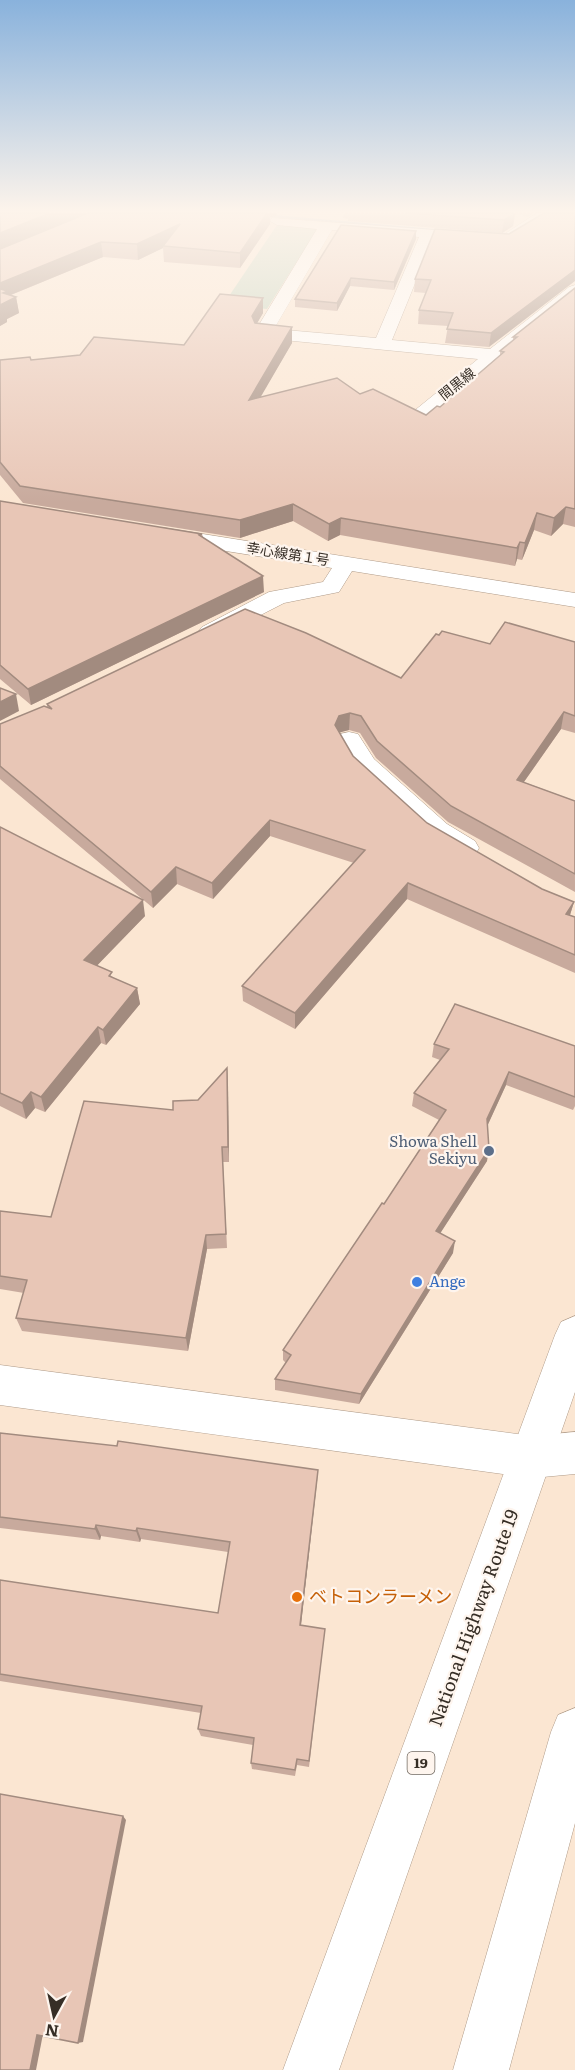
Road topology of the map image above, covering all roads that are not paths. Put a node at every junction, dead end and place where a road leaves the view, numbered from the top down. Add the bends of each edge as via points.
1 (277, 310) edge
2 (396, 310) edge
3 (550, 310) edge
4 (382, 344) junction
5 (493, 355) junction
6 (424, 411) edge
7 (147, 532) edge
8 (346, 564) junction
9 (575, 600) edge
10 (190, 642) edge
11 (349, 740) dead end
12 (488, 861) edge
13 (575, 1335) edge
14 (0, 1385) edge
15 (553, 1455) edge
16 (575, 1732) edge
17 (311, 2070) edge
18 (481, 2070) edge

1 - 4 main road via 263,333
2 - 4 main road
3 - 5 main road, 間黒線
4 - 5 main road
5 - 6 main road, 間黒線
7 - 8 main road, 幸心線第１号
8 - 9 main road, 幸心線第１号
8 - 10 main road via 331,587 277,597
11 - 12 main road via 364,765 437,831
13 - 15 main road, National Highway Route 19 / 19
14 - 15 main road
15 - 17 main road, National Highway Route 19 / 19
16 - 18 main road

